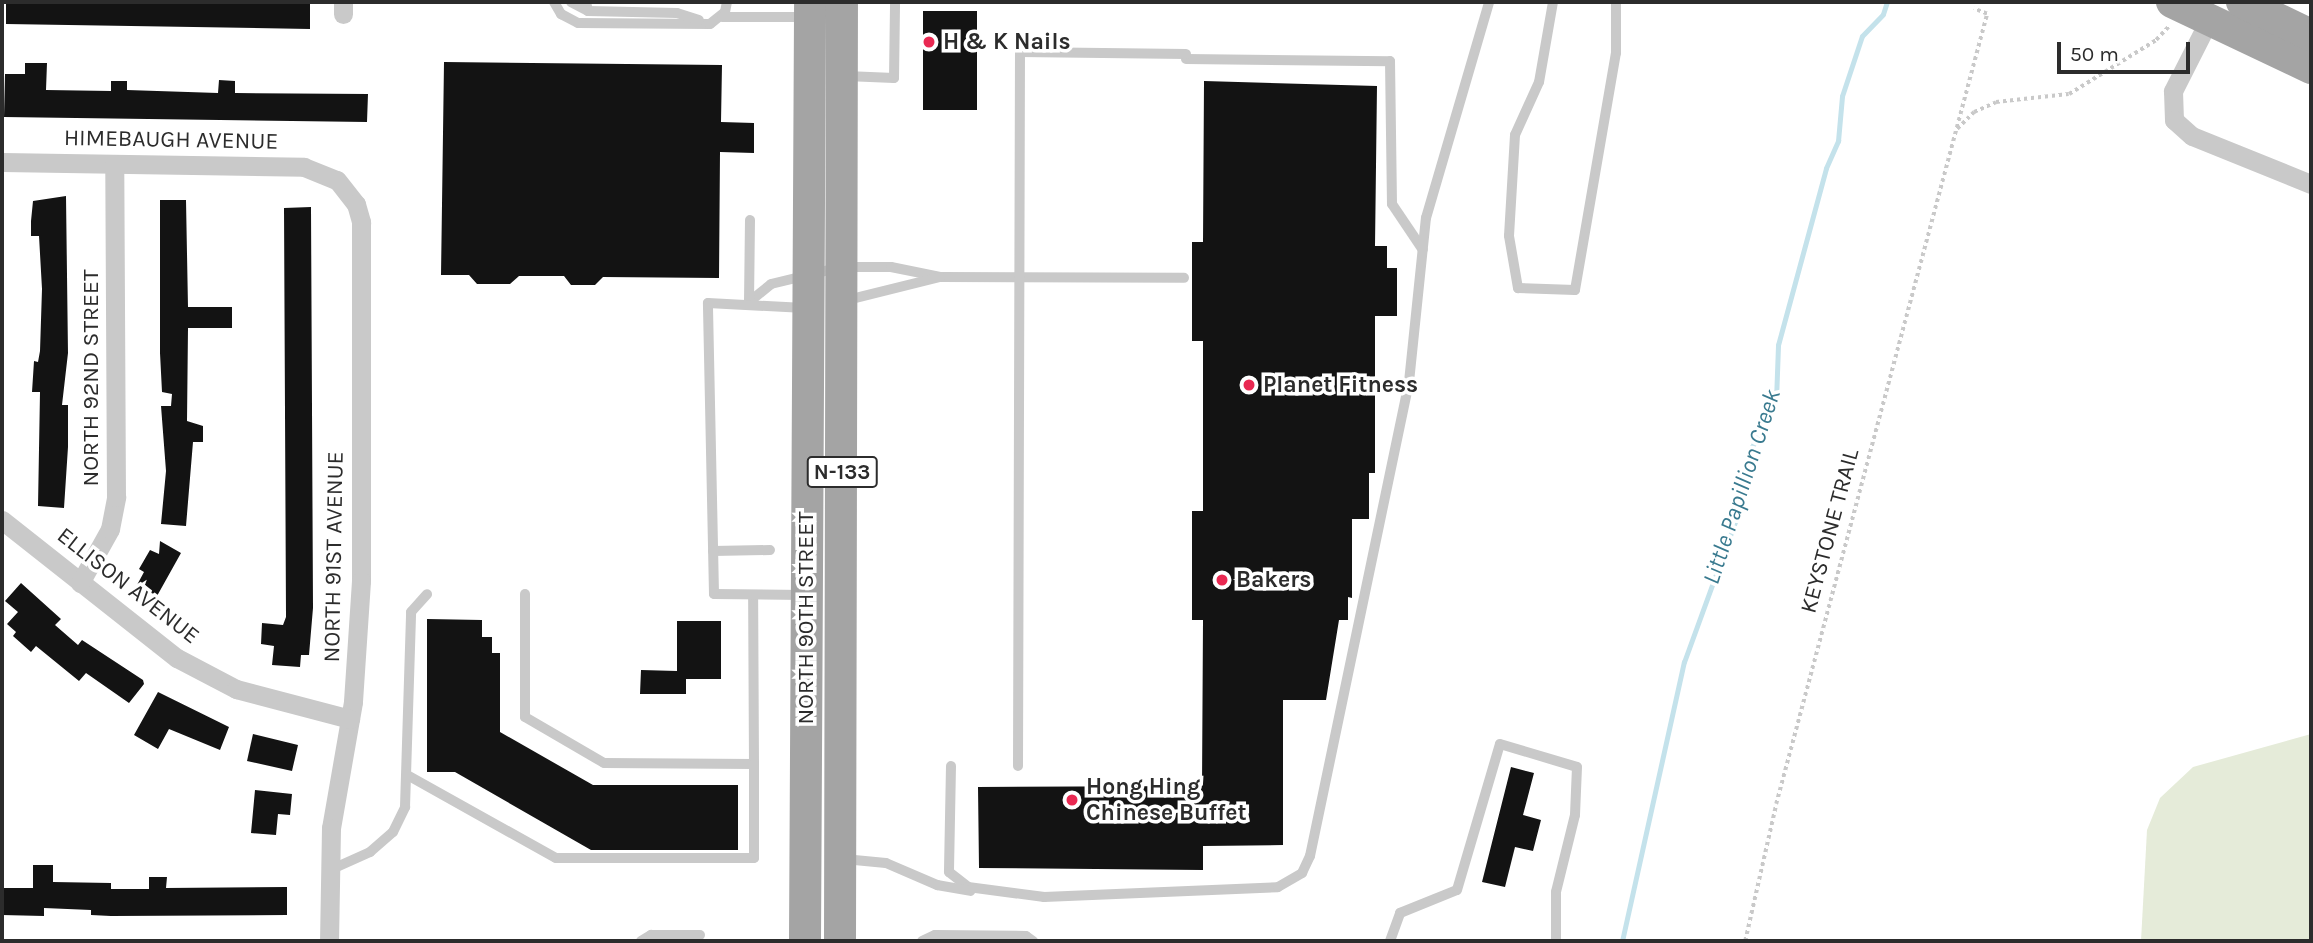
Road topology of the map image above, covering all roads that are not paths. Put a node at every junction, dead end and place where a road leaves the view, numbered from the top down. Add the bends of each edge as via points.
1 (554, 2) edge
2 (571, 2) edge
3 (727, 2) edge
4 (842, 2) edge
5 (895, 2) edge
6 (1489, 2) edge
7 (1553, 2) edge
8 (1616, 2) edge
9 (2242, 2) edge
10 (587, 6) edge
11 (2175, 8) edge
12 (810, 9) edge
13 (722, 17) junction
14 (2209, 20) junction
15 (710, 24) junction
16 (2311, 35) edge
17 (2311, 68) edge
18 (842, 76) junction
19 (2, 162) edge
20 (114, 164) junction
21 (337, 180) joint
22 (2311, 184) edge
23 (750, 220) dead end
24 (1423, 250) junction
25 (842, 267) junction
26 (940, 277) junction
27 (1020, 277) junction
28 (1184, 278) dead end
29 (822, 299) junction
30 (748, 303) junction
31 (2, 520) edge
32 (770, 550) dead end
33 (713, 551) junction
34 (80, 583) junction
35 (427, 594) dead end
36 (525, 594) dead end
37 (753, 595) junction
38 (806, 595) junction
39 (350, 719) junction
40 (841, 721) junction
41 (754, 764) junction
42 (951, 766) dead end
43 (1018, 766) dead end
44 (409, 776) junction
45 (840, 859) junction
46 (329, 870) junction
47 (990, 892) junction
48 (701, 935) dead end
49 (935, 936) junction
50 (329, 941) edge
51 (641, 941) edge
52 (805, 941) edge
53 (840, 941) edge
54 (922, 941) edge
55 (951, 941) edge
56 (1033, 941) edge
57 (1390, 941) edge
58 (1556, 941) edge

1 - 15 lane via 561,15 578,23
2 - 10 lane
3 - 13 lane
4 - 18 main road, NORTH 90TH STREET / N-133
5 - 18 lane via 894,78
6 - 24 lane via 1434,186
7 - 8 lane via 1539,82 1515,135 1509,236 1518,288 1576,290 1616,53
9 - 16 main road
10 - 15 lane via 677,13
11 - 14 main road
12 - 13 lane
12 - 29 main road, NORTH 90TH STREET / N-133
13 - 15 lane
14 - 17 main road
14 - 22 street via 2173,91 2174,120 2192,136
18 - 25 main road, NORTH 90TH STREET / N-133
19 - 20 street, HIMEBAUGH AVENUE
20 - 21 street, HIMEBAUGH AVENUE via 297,167
20 - 34 street, NORTH 92ND STREET via 116,497 110,529
21 - 39 street, NORTH 91ST AVENUE via 352,196 361,222 361,581
23 - 30 lane
24 - 27 lane via 1392,204 1390,61 1020,52
24 - 47 lane via 1409,382 1310,856 1302,873 1278,887 1044,897
25 - 26 lane via 891,267
25 - 29 main road, NORTH 90TH STREET / N-133
26 - 27 lane
26 - 29 lane
27 - 28 lane
27 - 43 lane
29 - 30 lane
29 - 30 lane via 771,284
29 - 38 main road, NORTH 90TH STREET / N-133
29 - 40 main road, NORTH 90TH STREET / N-133
30 - 33 lane via 708,303
31 - 34 street, ELLISON AVENUE
32 - 33 lane
33 - 37 lane via 714,594
34 - 39 street, ELLISON AVENUE via 149,639 208,675 266,699
35 - 44 lane via 411,612
36 - 41 lane via 525,717 604,763
37 - 38 lane
37 - 41 lane
38 - 40 main road via 821,604 824,649
38 - 52 main road, NORTH 90TH STREET / N-133
39 - 46 street, NORTH 91ST AVENUE via 337,782
40 - 45 main road, NORTH 90TH STREET / N-133
41 - 44 lane via 754,858 556,858
42 - 47 lane via 949,872 968,887
44 - 46 lane via 405,807 393,832 370,852
45 - 47 lane via 878,861 937,885
45 - 53 main road, NORTH 90TH STREET / N-133
46 - 50 street, NORTH 91ST AVENUE
48 - 51 lane via 660,934
49 - 54 lane
49 - 55 lane
49 - 56 lane via 1026,936
57 - 58 lane via 1400,913 1457,890 1500,744 1577,767 1575,815 1556,892

